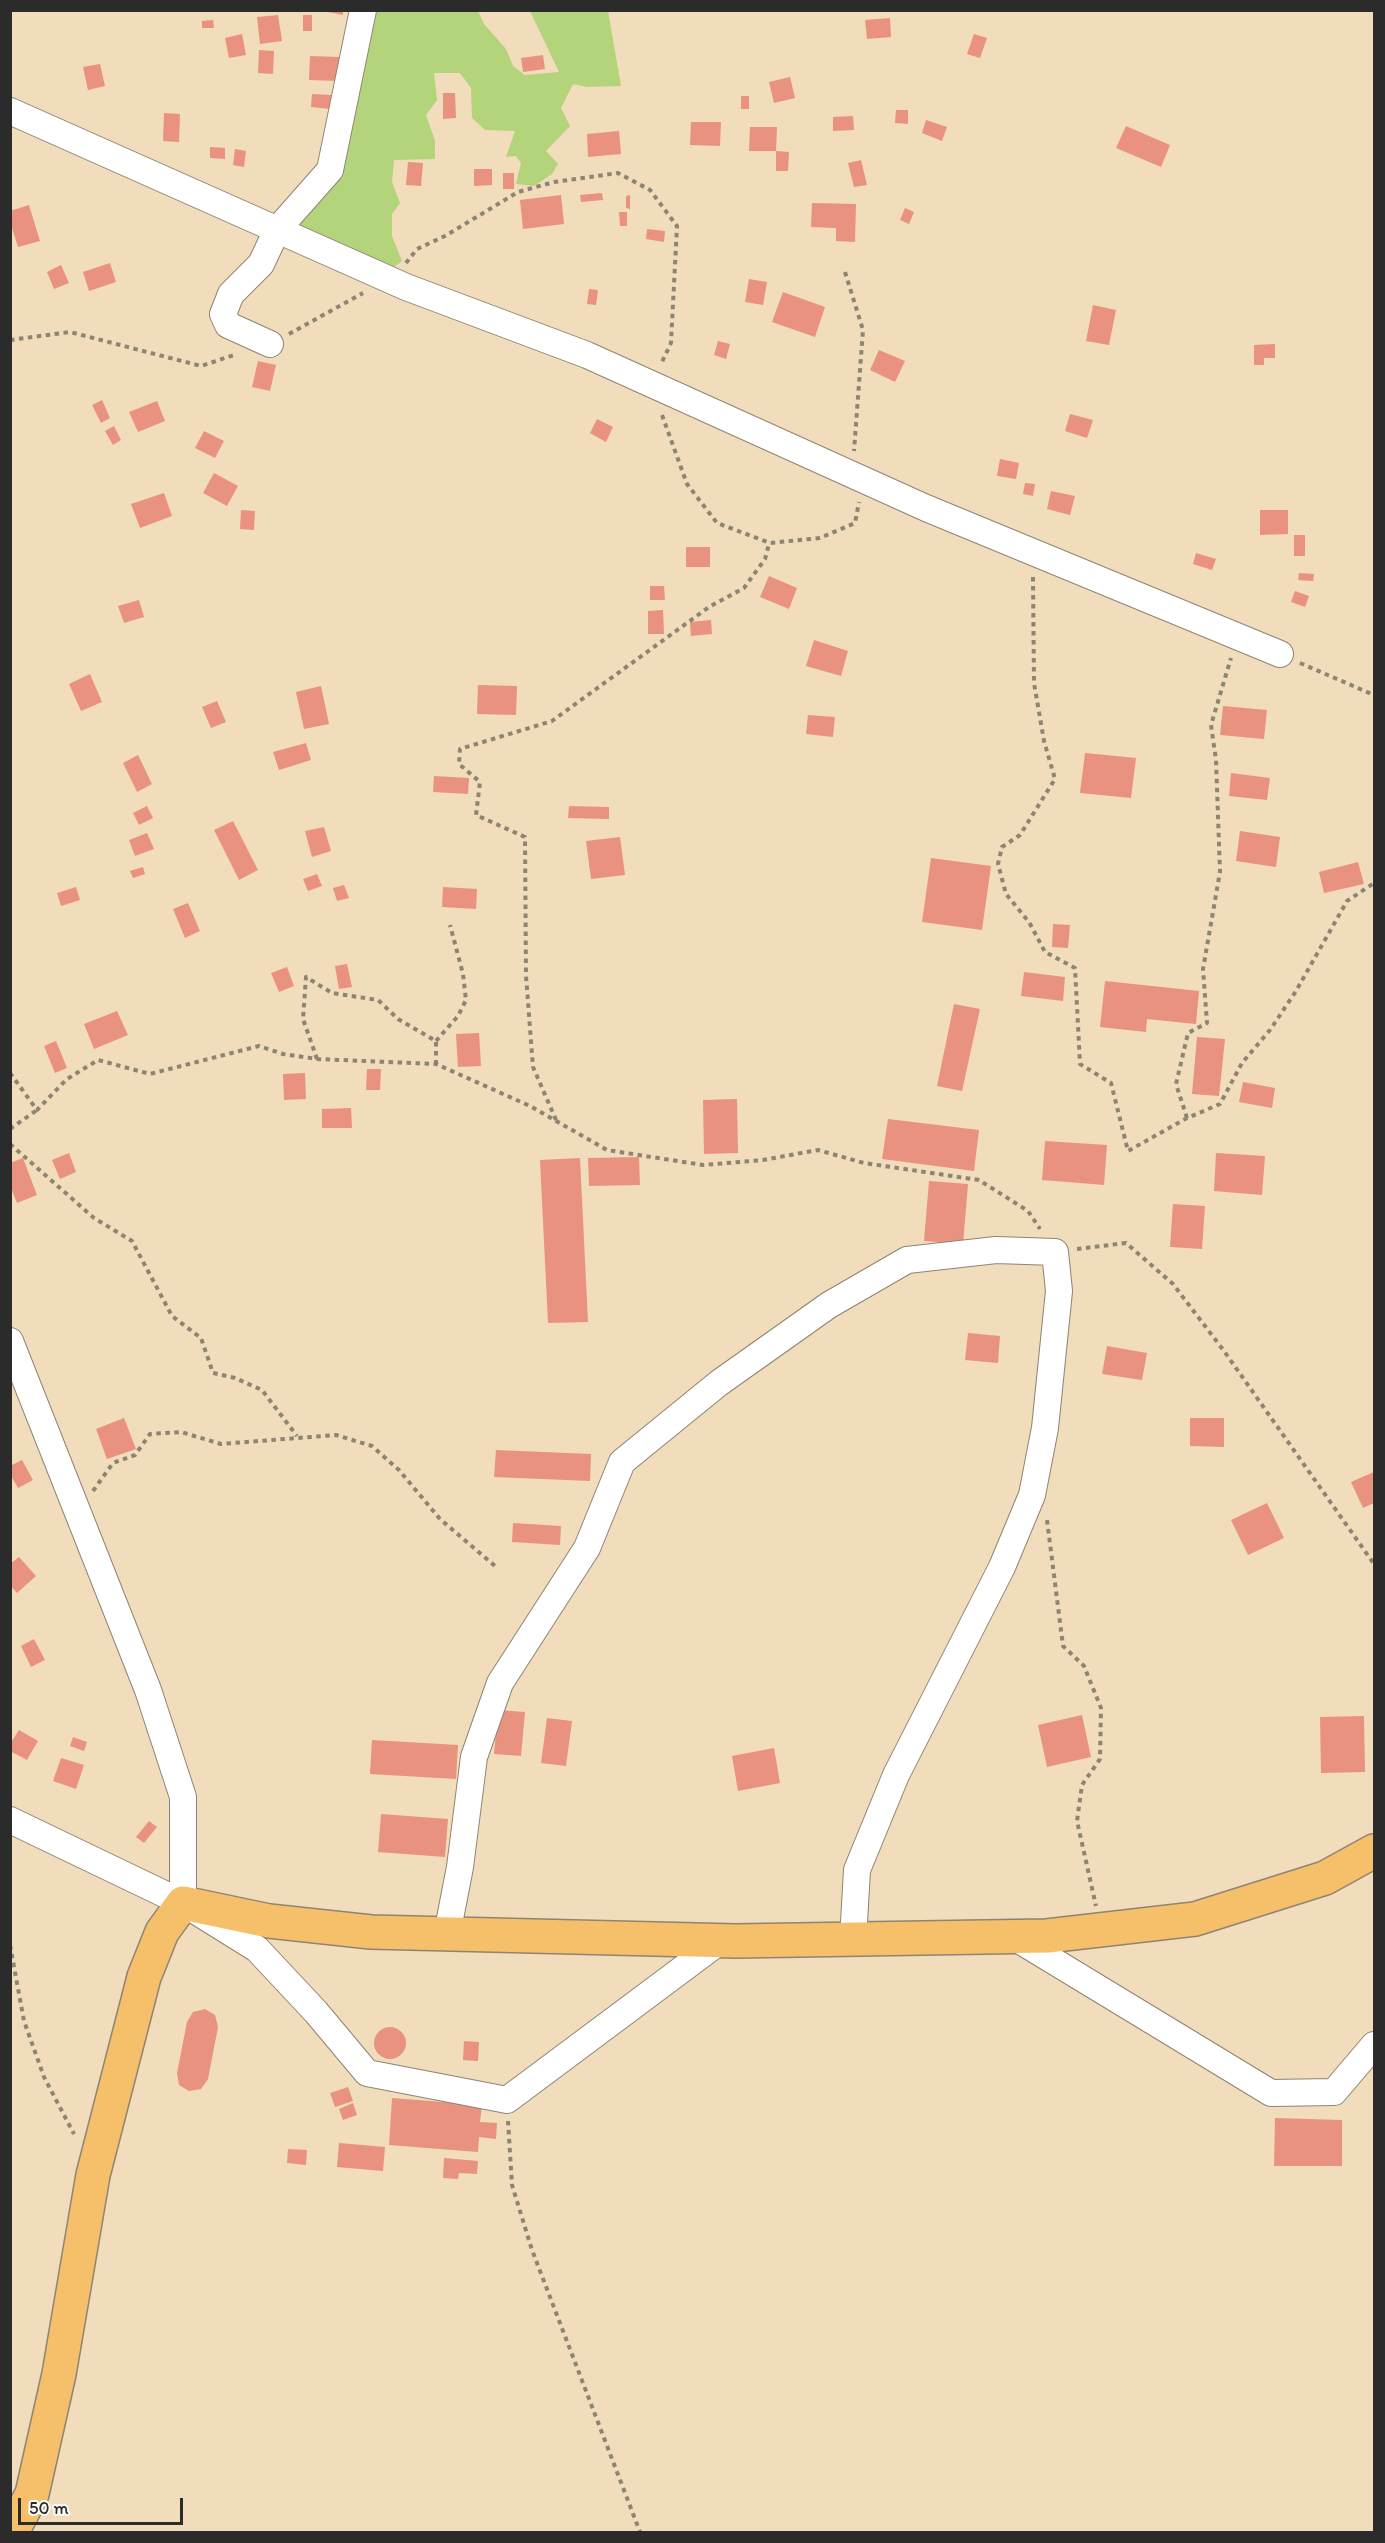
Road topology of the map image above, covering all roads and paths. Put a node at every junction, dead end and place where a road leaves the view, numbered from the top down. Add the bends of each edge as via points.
1 (363, 10) edge
2 (10, 111) edge
3 (277, 230) junction
4 (845, 272) dead end
5 (386, 278) junction
6 (10, 340) edge
7 (270, 344) junction
8 (651, 384) junction
9 (853, 476) junction
10 (859, 502) junction
11 (868, 506) dead end
12 (770, 543) junction
13 (1033, 553) junction
14 (1239, 637) junction
15 (1280, 654) joint
16 (1374, 695) edge
17 (1374, 883) edge
18 (450, 925) dead end
19 (436, 1041) junction
20 (317, 1059) junction
21 (436, 1064) junction
22 (10, 1073) edge
23 (38, 1110) junction
24 (1186, 1118) junction
25 (556, 1121) junction
26 (10, 1129) edge
27 (10, 1144) edge
28 (1055, 1252) junction
29 (10, 1341) edge
30 (297, 1437) junction
31 (1035, 1478) junction
32 (74, 1503) junction
33 (1374, 1564) edge
34 (495, 1566) dead end
35 (10, 1820) edge
36 (1374, 1851) edge
37 (183, 1903) junction
38 (1101, 1930) junction
39 (447, 1934) junction
40 (1014, 1937) junction
41 (853, 1940) junction
42 (720, 1941) junction
43 (10, 1945) edge
44 (1374, 2045) edge
45 (507, 2100) junction
46 (75, 2139) dead end
47 (12, 2532) edge
48 (640, 2532) edge

1 - 3 street via 330,170
2 - 3 street
3 - 5 street
3 - 7 street via 261,264 231,294 222,314 228,325
4 - 9 path via 862,330
5 - 7 path via 345,306
5 - 8 street via 587,355
5 - 8 path via 408,262 417,249 518,192 554,182 618,173 650,190 677,226 671,343
6 - 7 path via 70,332 201,366
8 - 9 street
8 - 12 path via 687,484 717,523
9 - 10 path
9 - 13 street
10 - 11 path
10 - 12 path via 855,524 820,538
12 - 25 path via 765,559 744,588 709,607 552,721 460,749 459,764 480,782 476,815 525,837 526,976 533,1068
13 - 14 street
13 - 24 path via 1034,683 1055,779 1020,835 1002,847 998,864 1006,894 1029,922 1045,952 1075,968 1080,1064 1111,1083 1128,1151
14 - 15 street
14 - 24 path via 1223,677 1211,725 1217,771 1220,872 1203,969 1207,1023 1188,1033 1176,1084
15 - 16 path
17 - 24 path via 1347,901 1296,991 1242,1063 1220,1104
18 - 19 path via 466,1000
19 - 20 path via 398,1019 378,1000 333,993 306,977 303,1019
19 - 21 path
20 - 21 path
20 - 23 path via 259,1046 150,1074 98,1060 67,1079
21 - 25 path
22 - 23 path
23 - 26 path
25 - 28 path via 607,1150 703,1165 819,1150 864,1163 979,1180 1028,1210
27 - 30 path via 94,1218 132,1241 172,1316 201,1338 213,1373 262,1390
28 - 31 street via 1059,1291 1045,1428
28 - 33 path via 1126,1243 1173,1284
28 - 39 street via 996,1250 907,1260 829,1305 718,1383 622,1462 588,1548 500,1683 474,1757
29 - 32 street
30 - 32 path via 220,1444 181,1432 150,1434 135,1455 113,1463 96,1489
30 - 34 path via 336,1435 372,1446 399,1470 441,1519
31 - 38 path via 1048,1523 1063,1646 1084,1666 1101,1708 1100,1759 1082,1785 1077,1821
31 - 41 street via 1032,1495 1002,1567 896,1775 856,1870
32 - 37 street via 148,1690 183,1797
35 - 37 street
36 - 38 main road via 1325,1878 1195,1919
37 - 39 main road via 280,1922 371,1932
37 - 45 street via 257,1949 367,2073
37 - 47 main road via 162,1932 144,1977 93,2175 59,2374 32,2494
38 - 40 main road
39 - 42 main road
40 - 41 main road
40 - 44 street via 1271,2093 1334,2092
41 - 42 main road
42 - 45 street
43 - 46 path via 24,2021
45 - 48 path via 512,2185 532,2250

